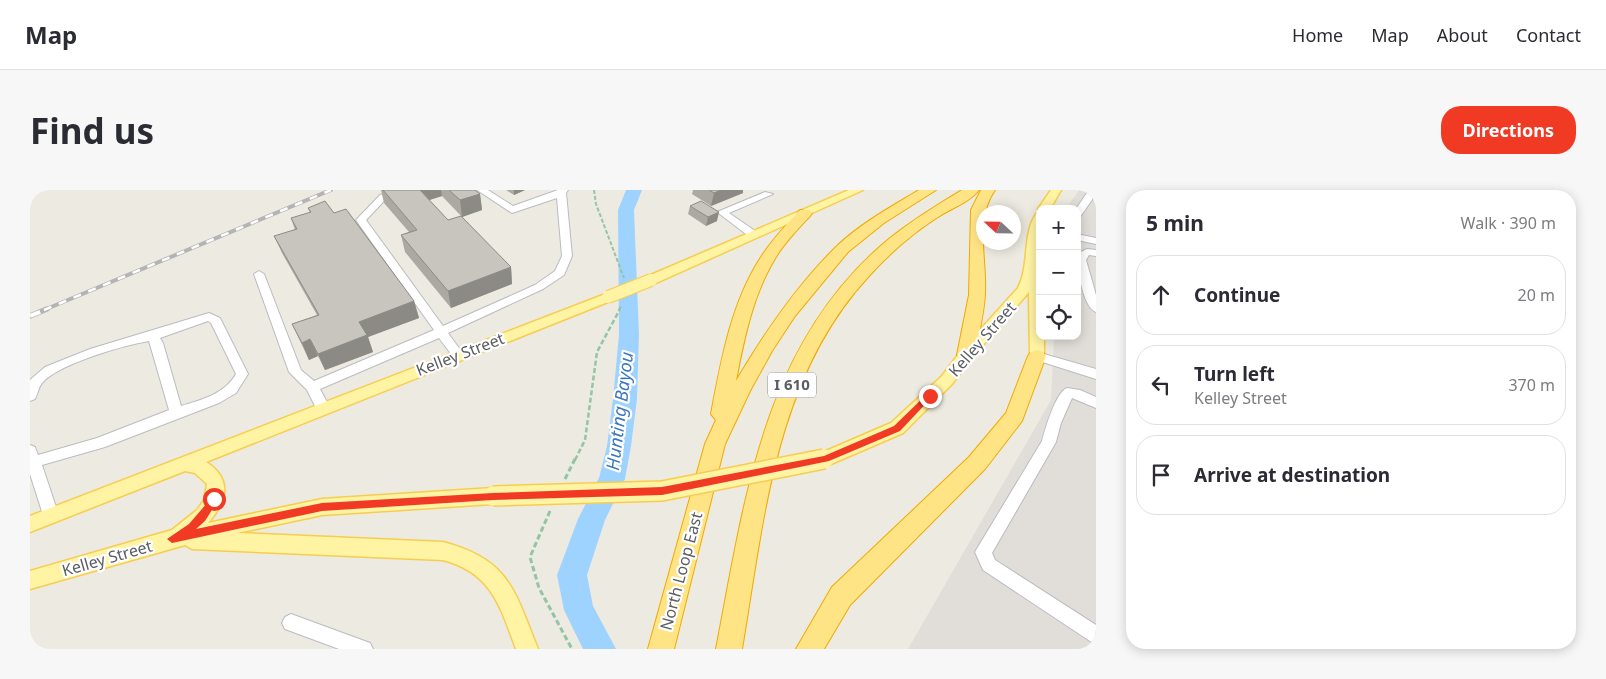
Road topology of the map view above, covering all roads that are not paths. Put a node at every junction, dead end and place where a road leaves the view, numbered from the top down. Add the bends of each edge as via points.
1 (406, 190) edge
2 (482, 190) edge
3 (858, 190) edge
4 (929, 190) edge
5 (972, 190) edge
6 (988, 190) edge
7 (1056, 190) edge
8 (1094, 190) edge
9 (768, 191) edge
10 (562, 192) edge
11 (1047, 205) edge
12 (1081, 209) edge
13 (805, 213) junction
14 (754, 235) junction
15 (1081, 238) edge
16 (1036, 239) edge
17 (1096, 241) edge
18 (1096, 253) edge
19 (259, 274) dead end
20 (1031, 276) junction
21 (650, 280) joint
22 (615, 299) joint
23 (1096, 308) edge
24 (441, 332) junction
25 (152, 336) junction
26 (458, 355) junction
27 (966, 355) junction
28 (1038, 356) junction
29 (1096, 374) edge
30 (312, 387) junction
31 (30, 396) edge
32 (1096, 403) edge
33 (323, 408) junction
34 (176, 413) junction
35 (715, 444) junction
36 (32, 457) edge
37 (182, 463) junction
38 (51, 516) junction
39 (30, 524) edge
40 (172, 539) junction
41 (30, 580) edge
42 (291, 623) dead end
43 (1096, 636) edge
44 (364, 649) edge
45 (527, 649) edge
46 (661, 649) edge
47 (729, 649) edge
48 (809, 649) edge

1 - 24 street via 383,197 360,220
2 - 10 street via 512,210
3 - 13 main road
4 - 35 highway, North Loop East / I 610 via 879,220 843,249 815,280 764,349
5 - 47 highway, I 610 via 906,230 873,259 842,295 802,360 781,408 762,470
6 - 27 highway via 983,194 978,210 977,295
7 - 11 main road
8 - 12 street
9 - 14 street via 722,212
10 - 24 street via 567,256 560,273 539,287
13 - 14 main road, Kelley Street
13 - 35 highway via 776,246 759,273 746,304
14 - 21 main road, Kelley Street
15 - 17 street
16 - 20 main road
18 - 23 street via 1087,252 1081,260
19 - 30 street via 295,372
20 - 27 main road, Kelley Street via 1024,290
20 - 28 main road via 1036,293
21 - 22 main road, Kelley Street, bridge
22 - 26 main road, Kelley Street
24 - 26 street
24 - 30 street
25 - 31 street via 136,338 56,368 40,377
25 - 34 street via 157,343
25 - 34 street via 209,317 216,321 242,374 239,384 227,394
26 - 33 main road, Kelley Street
27 - 40 main road, Kelley Street, bridge via 947,380 897,428 826,459 662,491 493,496 322,507
28 - 29 street
28 - 48 highway via 1015,416 977,463 841,596
30 - 33 street
32 - 43 street via 1075,393 1067,393 1049,442 983,552 989,565
33 - 37 main road, Kelley Street
34 - 36 street via 100,443
35 - 46 highway, North Loop East / I 610
36 - 38 street
37 - 38 main road, Kelley Street
37 - 40 main road via 206,469 212,474 216,490 210,509 202,518
38 - 39 main road, Kelley Street
40 - 41 main road, Kelley Street
40 - 45 main road via 461,554 492,574 501,585
42 - 44 street

